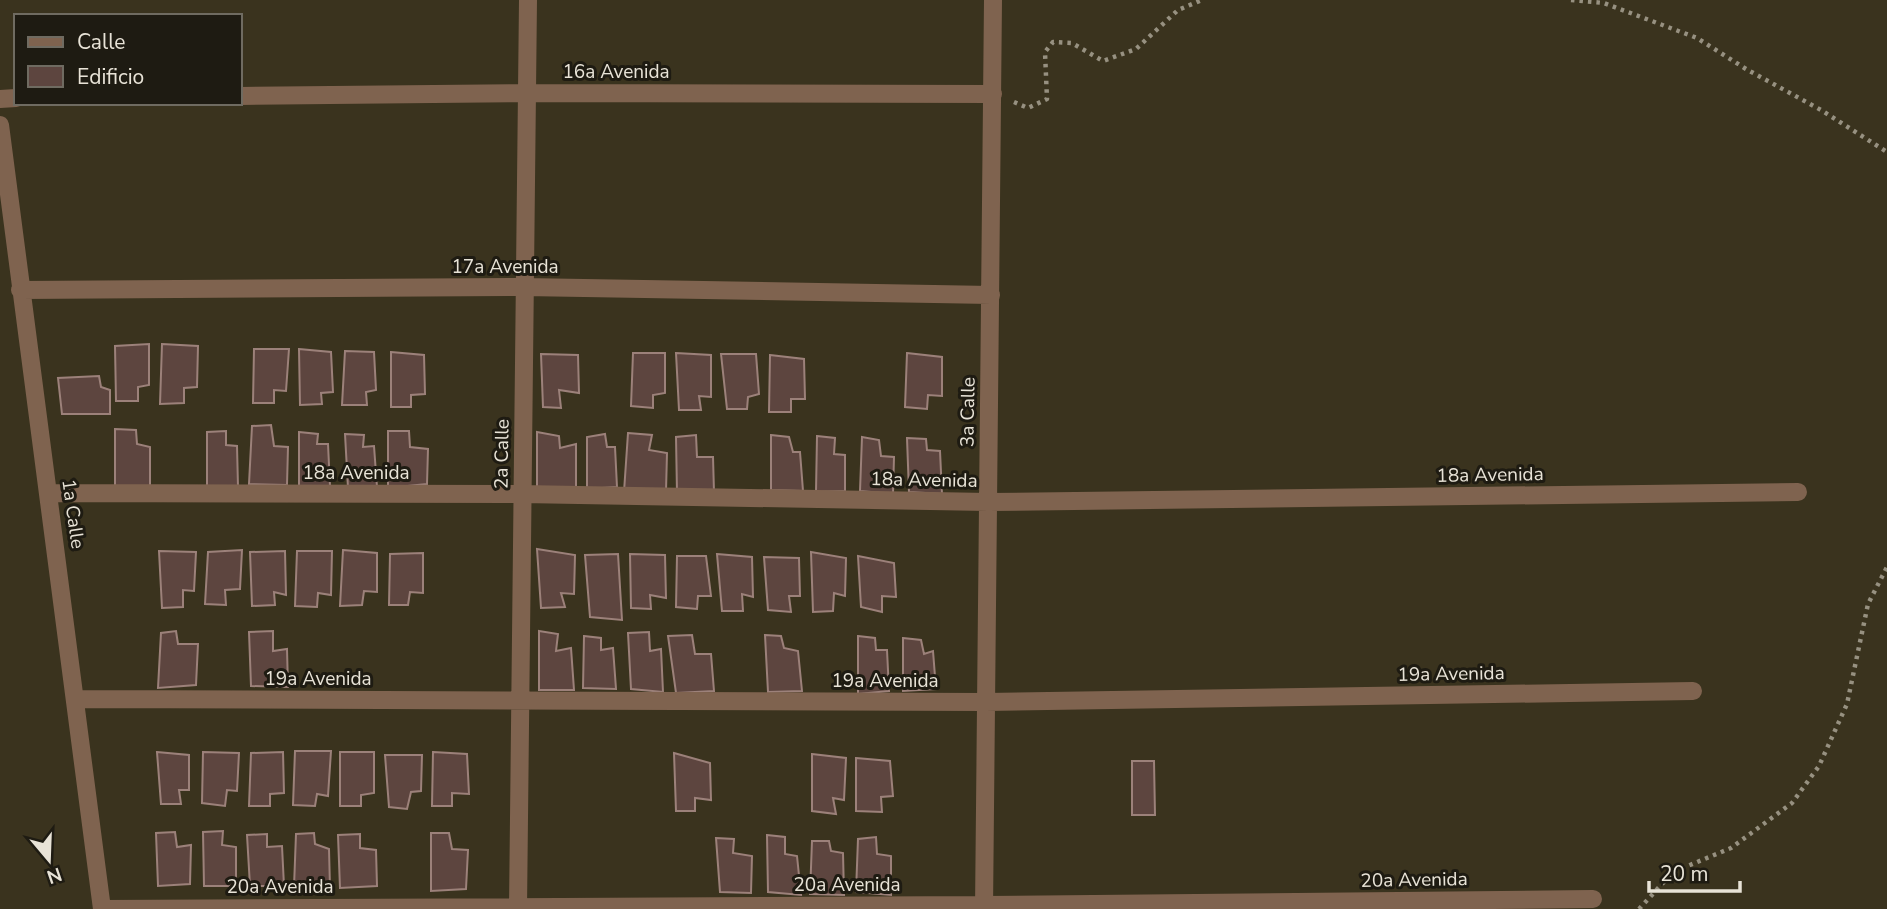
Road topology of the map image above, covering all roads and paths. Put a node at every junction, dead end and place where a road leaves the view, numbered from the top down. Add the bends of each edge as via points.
1 (528, 0) edge
2 (993, 0) edge
3 (1202, 0) edge
4 (1571, 0) edge
5 (527, 93) junction
6 (993, 94) junction
7 (242, 96) edge
8 (0, 125) edge
9 (1887, 152) edge
10 (524, 287) junction
11 (20, 290) junction
12 (991, 295) junction
13 (1798, 492) dead end
14 (49, 493) junction
15 (522, 494) junction
16 (988, 502) junction
17 (1887, 567) edge
18 (1693, 691) dead end
19 (76, 699) junction
20 (520, 701) junction
21 (986, 702) junction
22 (1593, 899) dead end
23 (984, 907) edge
24 (518, 908) edge
25 (102, 909) edge
26 (1639, 909) edge

1 - 5 street, 2a Calle
2 - 6 street, 3a Calle
3 - 6 path via 1178,10 1136,49 1103,61 1072,43 1054,42 1045,52 1047,99 1028,108
4 - 9 path via 1604,3 1697,38
5 - 6 street, 16a Avenida
5 - 7 street, 16a Avenida
5 - 10 street, 2a Calle
6 - 12 street, 3a Calle
8 - 11 street, 1a Calle
10 - 11 street, 17a Avenida
10 - 12 street, 17a Avenida
10 - 15 street, 2a Calle
11 - 14 street, 1a Calle
12 - 16 street, 3a Calle
13 - 16 street, 18a Avenida
14 - 15 street, 18a Avenida
14 - 19 street, 1a Calle
15 - 16 street, 18a Avenida
15 - 20 street, 2a Calle
16 - 21 street, 3a Calle
17 - 26 path via 1868,604 1847,704 1819,766 1792,803 1731,848 1673,872
18 - 21 street, 19a Avenida
19 - 20 street, 19a Avenida
19 - 25 street, 1a Calle
20 - 21 street, 19a Avenida
20 - 24 street, 2a Calle
21 - 23 street, 3a Calle
22 - 23 street, 20a Avenida
23 - 24 street, 20a Avenida
24 - 25 street, 20a Avenida

